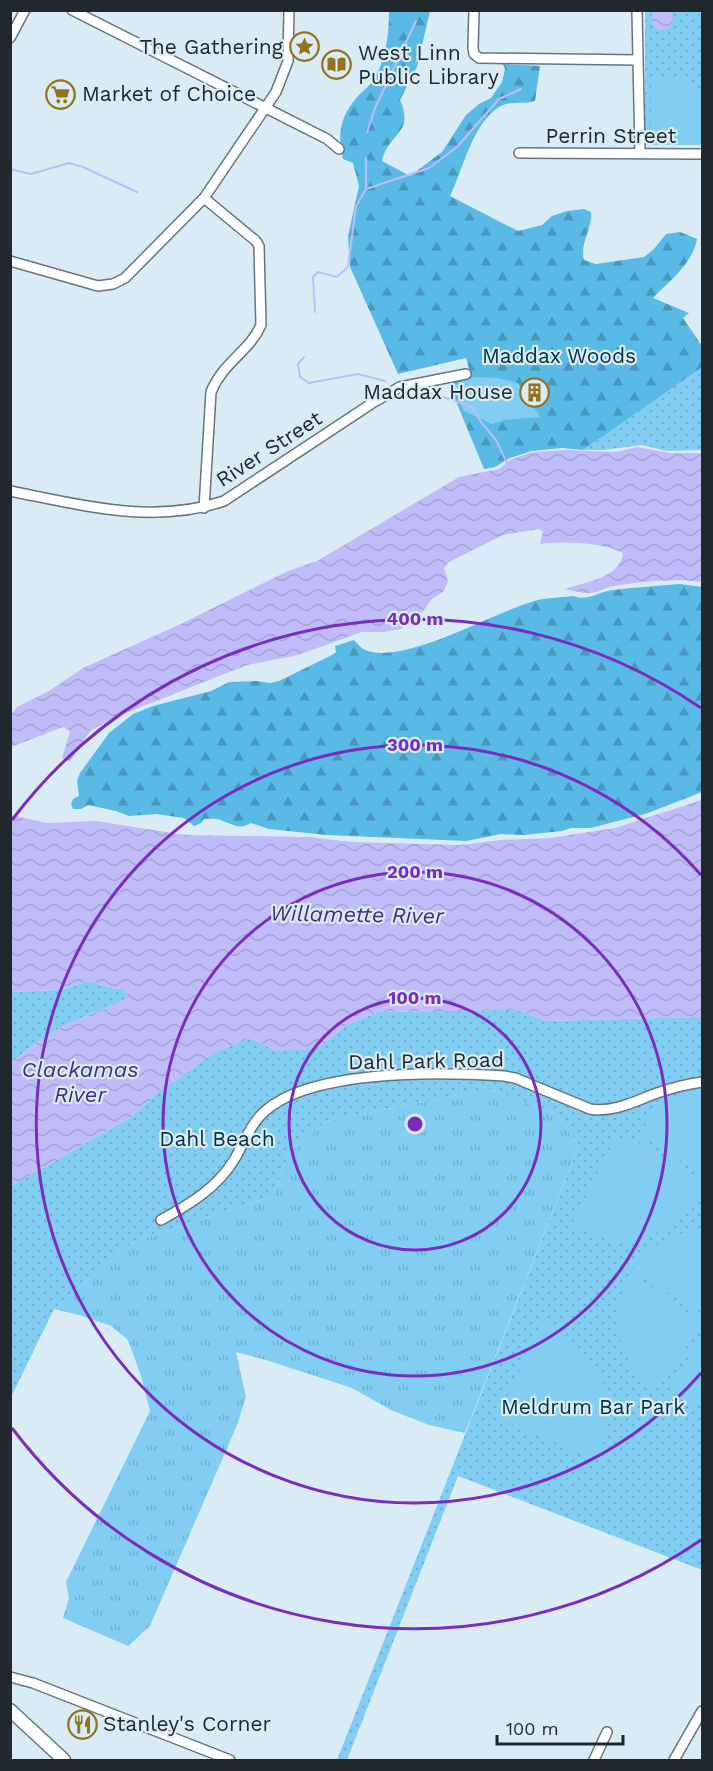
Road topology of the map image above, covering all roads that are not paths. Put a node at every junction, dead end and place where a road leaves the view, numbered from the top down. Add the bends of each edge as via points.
1 (25, 10) edge
2 (72, 10) edge
3 (289, 10) edge
4 (474, 10) edge
5 (637, 10) edge
6 (10, 38) edge
7 (638, 60) junction
8 (264, 108) junction
9 (339, 149) dead end
10 (519, 153) dead end
11 (640, 154) junction
12 (702, 154) edge
13 (204, 198) junction
14 (10, 261) edge
15 (466, 374) dead end
16 (10, 491) edge
17 (204, 508) junction
18 (702, 1082) edge
19 (161, 1220) dead end
20 (10, 1677) edge
21 (10, 1710) edge
22 (702, 1711) edge
23 (607, 1732) dead end
24 (64, 1761) edge
25 (230, 1761) edge
26 (594, 1761) edge
27 (674, 1761) edge

1 - 6 street
2 - 8 street
3 - 8 street via 288,61
4 - 7 street via 473,48 476,56 482,58
5 - 7 street
7 - 11 street
8 - 9 street via 327,139
8 - 13 street
10 - 11 street, Perrin Street
11 - 12 street, Perrin Street
13 - 14 street via 125,278 113,284 98,286
13 - 17 street via 259,246 261,325 216,378 211,392
15 - 17 street, River Street via 400,387 224,501
16 - 17 street, River Street via 134,512
18 - 19 street, Dahl Park Road via 602,1110 590,1109 515,1077 408,1075 329,1083 294,1095 262,1114 251,1126 222,1179
20 - 25 street
21 - 24 main road
22 - 27 street
23 - 26 street

